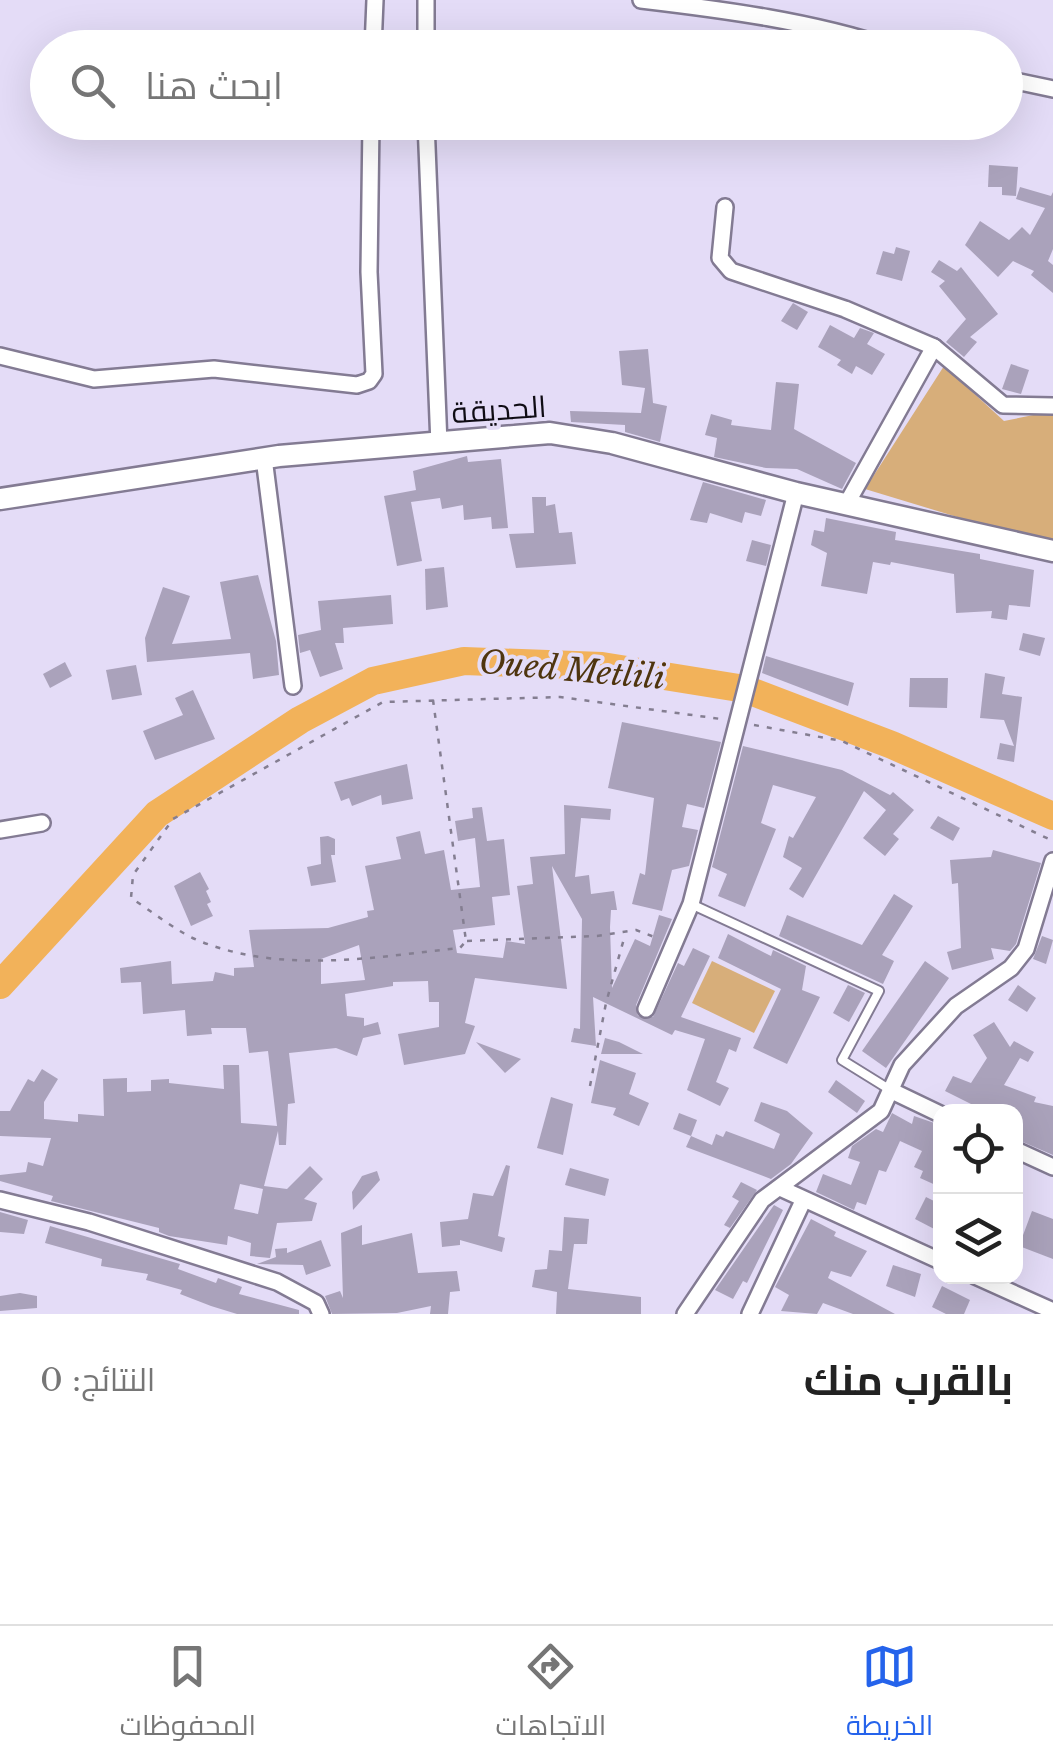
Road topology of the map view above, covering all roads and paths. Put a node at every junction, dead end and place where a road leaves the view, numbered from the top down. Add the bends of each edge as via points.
1 (374, 0) edge
2 (426, 0) edge
3 (640, 0) edge
4 (373, 30) edge
5 (426, 30) edge
6 (828, 30) edge
7 (1023, 83) edge
8 (1053, 89) edge
9 (370, 140) edge
10 (427, 140) edge
11 (725, 206) dead end
12 (934, 347) junction
13 (0, 356) edge
14 (1053, 406) edge
15 (439, 444) junction
16 (264, 458) junction
17 (796, 493) junction
18 (0, 500) edge
19 (846, 505) junction
20 (1053, 552) edge
21 (292, 686) dead end
22 (433, 700) junction
23 (736, 721) junction
24 (42, 823) dead end
25 (0, 830) edge
26 (1053, 841) edge
27 (1053, 861) edge
28 (691, 904) junction
29 (626, 934) junction
30 (466, 941) junction
31 (677, 945) junction
32 (646, 1009) dead end
33 (590, 1086) dead end
34 (892, 1091) junction
35 (933, 1111) edge
36 (1023, 1153) edge
37 (1053, 1167) edge
38 (780, 1188) junction
39 (0, 1200) edge
40 (803, 1201) junction
41 (933, 1259) edge
42 (993, 1284) edge
43 (1053, 1311) edge
44 (321, 1314) edge
45 (685, 1314) edge
46 (750, 1314) edge

1 - 4 street
2 - 5 street
3 - 6 street
7 - 8 street
9 - 13 street via 370,382 214,369 94,379
10 - 15 street
11 - 12 street via 720,258 731,271
12 - 14 street via 1004,405
12 - 19 street
15 - 16 street, الحديقة
15 - 17 street, الحديقة via 550,433 612,442
16 - 18 street, الحديقة
16 - 21 street
17 - 19 street, الحديقة
17 - 23 street
19 - 20 street, الحديقة
22 - 23 path via 560,697
22 - 30 path
22 - 30 path via 383,702 173,818 134,875 130,898 202,942 277,959 360,959 460,948
23 - 26 path via 842,741
23 - 28 street
24 - 25 street
27 - 34 street via 1026,949 1011,968 956,1006 902,1065
28 - 31 street
28 - 34 lane via 879,991 842,1060
29 - 30 path
29 - 31 path via 636,930
29 - 33 path
31 - 32 street
34 - 35 street
34 - 38 street via 880,1111
36 - 37 street
38 - 40 street
38 - 45 street via 762,1200
39 - 44 street via 277,1282 316,1303
40 - 41 street
40 - 46 street
42 - 43 street

